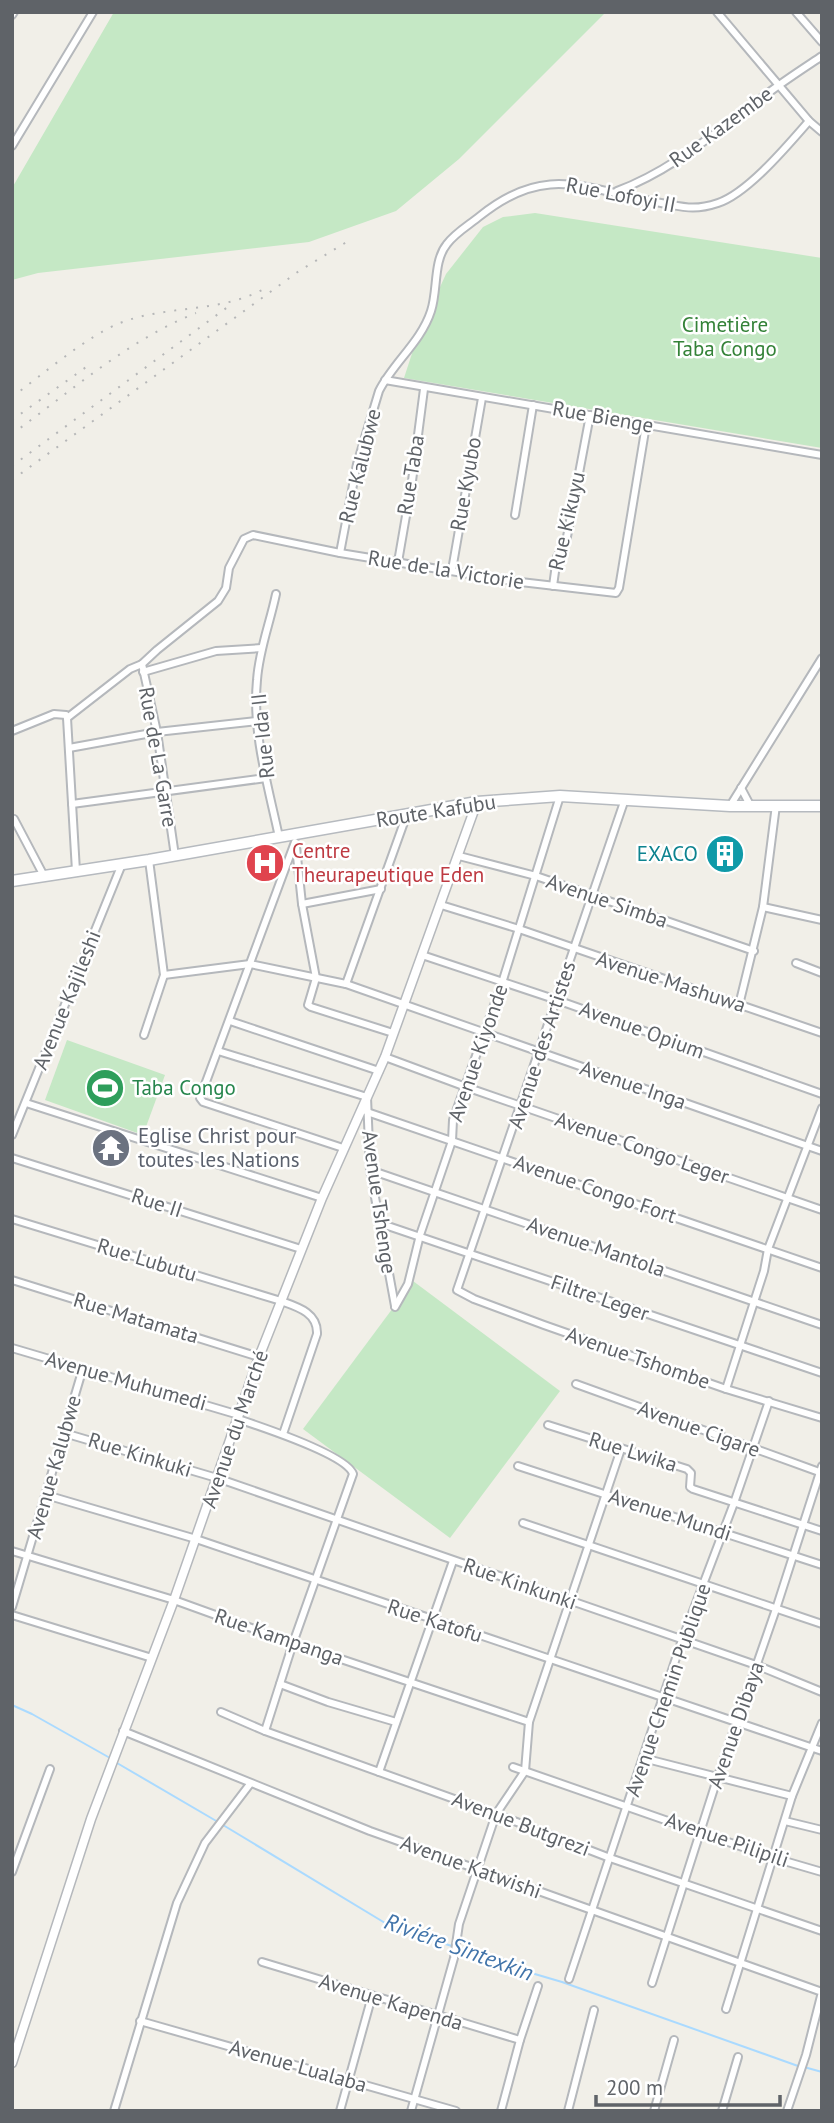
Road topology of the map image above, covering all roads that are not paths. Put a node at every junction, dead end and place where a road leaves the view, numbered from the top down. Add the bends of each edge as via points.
1 (93, 12) edge
2 (796, 12) edge
3 (720, 13) edge
4 (713, 22) dead end
5 (822, 42) edge
6 (822, 56) edge
7 (779, 85) junction
8 (809, 121) junction
9 (12, 127) edge
10 (21, 132) junction
11 (822, 132) edge
12 (12, 146) edge
13 (616, 191) junction
14 (385, 380) junction
15 (424, 389) junction
16 (482, 398) junction
17 (533, 405) junction
18 (590, 415) junction
19 (646, 425) junction
20 (822, 455) edge
21 (515, 515) dead end
22 (250, 536) joint
23 (340, 554) junction
24 (398, 562) junction
25 (452, 570) junction
26 (553, 586) junction
27 (275, 594) dead end
28 (262, 648) junction
29 (822, 658) edge
30 (143, 668) junction
31 (68, 718) junction
32 (257, 721) junction
33 (12, 731) edge
34 (158, 732) junction
35 (69, 748) junction
36 (266, 778) junction
37 (741, 788) junction
38 (166, 791) junction
39 (560, 796) junction
40 (625, 799) junction
41 (477, 802) junction
42 (72, 804) junction
43 (776, 805) junction
44 (730, 806) junction
45 (750, 806) junction
46 (822, 806) edge
47 (407, 814) junction
48 (14, 819) dead end
49 (279, 837) junction
50 (295, 838) junction
51 (175, 856) junction
52 (459, 856) junction
53 (149, 860) junction
54 (122, 864) junction
55 (76, 871) junction
56 (44, 876) junction
57 (536, 876) junction
58 (12, 881) edge
59 (381, 889) junction
60 (592, 897) junction
61 (302, 904) junction
62 (441, 905) junction
63 (763, 907) junction
64 (822, 920) edge
65 (519, 929) junction
66 (573, 950) junction
67 (754, 951) junction
68 (422, 955) junction
69 (796, 963) dead end
70 (250, 964) junction
71 (822, 973) edge
72 (164, 975) junction
73 (316, 978) junction
74 (502, 983) junction
75 (346, 984) junction
76 (557, 1000) junction
77 (405, 1004) junction
78 (739, 1005) junction
79 (230, 1021) junction
80 (485, 1033) junction
81 (822, 1033) edge
82 (393, 1034) junction
83 (144, 1035) dead end
84 (218, 1051) junction
85 (539, 1053) junction
86 (385, 1057) junction
87 (379, 1071) junction
88 (466, 1087) junction
89 (822, 1094) edge
90 (367, 1097) junction
91 (26, 1103) junction
92 (522, 1106) junction
93 (822, 1108) edge
94 (367, 1112) junction
95 (12, 1135) edge
96 (452, 1141) junction
97 (806, 1146) junction
98 (343, 1148) junction
99 (822, 1151) edge
100 (12, 1157) edge
101 (504, 1158) junction
102 (370, 1170) junction
103 (435, 1191) junction
104 (322, 1198) junction
105 (786, 1198) junction
106 (486, 1209) junction
107 (822, 1210) edge
108 (12, 1219) edge
109 (379, 1223) junction
110 (420, 1235) junction
111 (301, 1249) junction
112 (768, 1249) junction
113 (471, 1254) junction
114 (822, 1268) edge
115 (12, 1280) edge
116 (457, 1290) joint
117 (281, 1301) junction
118 (753, 1303) junction
119 (395, 1307) joint
120 (822, 1325) edge
121 (739, 1346) junction
122 (12, 1348) edge
123 (259, 1357) junction
124 (83, 1368) junction
125 (822, 1373) edge
126 (576, 1384) dead end
127 (726, 1389) junction
128 (769, 1401) junction
129 (239, 1417) junction
130 (822, 1418) edge
131 (548, 1425) dead end
132 (64, 1433) junction
133 (283, 1434) junction
134 (753, 1448) junction
135 (621, 1449) junction
136 (518, 1466) dead end
137 (821, 1470) edge
138 (217, 1478) junction
139 (606, 1494) junction
140 (46, 1495) junction
141 (734, 1503) junction
142 (336, 1519) junction
143 (523, 1523) dead end
144 (804, 1525) junction
145 (822, 1531) edge
146 (723, 1532) junction
147 (196, 1539) junction
148 (590, 1545) junction
149 (12, 1551) edge
150 (28, 1556) junction
151 (793, 1556) junction
152 (453, 1561) junction
153 (822, 1565) edge
154 (314, 1581) junction
155 (704, 1584) junction
156 (174, 1600) junction
157 (570, 1601) junction
158 (12, 1606) edge
159 (776, 1609) junction
160 (12, 1615) edge
161 (432, 1620) junction
162 (822, 1624) edge
163 (682, 1640) junction
164 (293, 1643) junction
165 (152, 1658) junction
166 (549, 1659) junction
167 (756, 1665) junction
168 (411, 1682) junction
169 (280, 1684) junction
170 (822, 1692) edge
171 (662, 1698) junction
172 (221, 1712) dead end
173 (396, 1722) junction
174 (529, 1722) junction
175 (822, 1723) edge
176 (736, 1724) junction
177 (123, 1731) junction
178 (265, 1731) junction
179 (812, 1749) junction
180 (822, 1751) edge
181 (643, 1758) junction
182 (513, 1767) dead end
183 (50, 1769) dead end
184 (379, 1772) junction
185 (525, 1772) junction
186 (718, 1776) junction
187 (250, 1784) junction
188 (792, 1796) junction
189 (628, 1806) junction
190 (496, 1814) junction
191 (785, 1821) junction
192 (822, 1830) edge
193 (701, 1832) junction
194 (610, 1858) junction
195 (774, 1858) junction
196 (478, 1870) junction
197 (12, 1872) edge
198 (822, 1872) edge
199 (684, 1883) junction
200 (757, 1909) junction
201 (593, 1910) junction
202 (822, 1931) edge
203 (667, 1936) junction
204 (262, 1962) dead end
205 (740, 1962) junction
206 (569, 1979) dead end
207 (652, 1983) dead end
208 (538, 1986) dead end
209 (822, 1992) edge
210 (372, 1996) junction
211 (726, 2009) dead end
212 (594, 2010) dead end
213 (438, 2016) junction
214 (140, 2021) junction
215 (520, 2040) junction
216 (674, 2040) dead end
217 (738, 2057) dead end
218 (12, 2063) edge
219 (348, 2082) junction
220 (415, 2099) junction
221 (114, 2111) edge
222 (340, 2111) edge
223 (411, 2111) edge
224 (456, 2111) edge
225 (501, 2111) edge
226 (568, 2111) edge
227 (654, 2111) edge
228 (722, 2111) edge
229 (787, 2111) edge

1 - 10 street
2 - 5 street
3 - 4 street
3 - 7 street
6 - 7 street, Rue Kazembe
7 - 8 street
7 - 13 street, Rue Kazembe via 686,156
8 - 11 street
8 - 13 street, Rue Lofoyi II via 763,172 723,202 678,208
9 - 10 street
10 - 12 street
13 - 14 street, Rue Lofoyi II via 555,183 524,189 489,207 444,248 426,322
14 - 15 street, Rue Bienge
14 - 23 street, Rue Kalubwe via 362,446
15 - 16 street, Rue Bienge
15 - 24 street, Rue Taba
16 - 17 street, Rue Bienge
16 - 25 street, Rue Kyubo
17 - 18 street, Rue Bienge
17 - 21 street
18 - 19 street, Rue Bienge
18 - 26 street, Rue Kikuyu
19 - 20 street, Rue Bienge
19 - 26 street, Rue de la Victorie via 618,590
22 - 23 street, Rue de la Victorie
22 - 30 street, Rue de La Garre via 242,541 218,601 157,650
23 - 24 street, Rue de la Victorie
24 - 25 street, Rue de la Victorie
25 - 26 street, Rue de la Victorie
27 - 28 street, Rue Ida II
28 - 30 street via 216,651
28 - 32 street, Rue Ida II
29 - 37 street
30 - 31 street via 130,669
30 - 34 street, Rue de La Garre
31 - 33 street via 54,714
31 - 35 street
32 - 34 street
32 - 36 street, Rue Ida II
34 - 35 street
34 - 38 street, Rue de La Garre
35 - 42 street
36 - 38 street
36 - 49 street, Rue Ida II
37 - 44 street
37 - 45 street
38 - 42 street
38 - 51 street, Rue de La Garre
39 - 40 main road, Route Kafubu
39 - 41 main road, Route Kafubu
39 - 57 street, Avenue Kiyonde
40 - 44 main road, Route Kafubu
40 - 60 street, Avenue des Artistes
41 - 47 main road, Route Kafubu
41 - 52 street, Avenue du Marché
42 - 55 street
43 - 45 main road, Route Kafubu
43 - 46 main road, Route Kafubu
43 - 63 street
44 - 45 main road, Route Kafubu
47 - 50 main road, Route Kafubu
47 - 59 street
48 - 56 street
49 - 50 main road, Route Kafubu
49 - 51 main road, Route Kafubu
50 - 61 street
50 - 70 street
51 - 53 main road, Route Kafubu
52 - 57 street, Avenue Simba
52 - 62 street, Avenue du Marché
53 - 54 main road, Route Kafubu
53 - 72 street
54 - 55 main road, Route Kafubu
54 - 91 street, Avenue Kajileshi
55 - 56 main road, Route Kafubu
56 - 58 main road, Route Kafubu
57 - 60 street, Avenue Simba
57 - 65 street, Avenue Kiyonde
59 - 61 street
59 - 75 street
60 - 66 street, Avenue des Artistes
60 - 67 street, Avenue Simba
61 - 73 street
62 - 65 street, Avenue Mashuwa
62 - 68 street, Avenue du Marché
63 - 64 street
63 - 67 street
65 - 66 street, Avenue Mashuwa
65 - 74 street, Avenue Kiyonde
66 - 76 street, Avenue des Artistes
66 - 78 street, Avenue Mashuwa
67 - 78 street
68 - 74 street, Avenue Opium
68 - 77 street, Avenue du Marché
69 - 71 street
70 - 72 street, Avenue Inga
70 - 73 street, Avenue Inga
70 - 79 street
72 - 83 street
73 - 75 street, Avenue Inga
73 - 82 street via 311,1007
74 - 76 street, Avenue Opium
74 - 80 street, Avenue Kiyonde
75 - 77 street, Avenue Inga
76 - 85 street, Avenue des Artistes
76 - 89 street, Avenue Opium
77 - 80 street, Avenue Inga
77 - 82 street, Avenue du Marché
78 - 81 street, Avenue Mashuwa
79 - 84 street
79 - 87 street
80 - 85 street, Avenue Inga
80 - 88 street, Avenue Kiyonde
82 - 86 street, Avenue du Marché
84 - 90 street
84 - 98 street via 201,1101
85 - 92 street, Avenue des Artistes
85 - 97 street, Avenue Inga
86 - 87 street, Avenue du Marché
86 - 88 street, Avenue Congo Leger
87 - 90 street, Avenue du Marché
88 - 92 street, Avenue Congo Leger
88 - 96 street, Avenue Kiyonde via 453,1120
90 - 94 street, Avenue Tshenge
90 - 98 street, Avenue du Marché
91 - 95 street, Avenue Kajileshi
91 - 104 street
92 - 101 street, Avenue des Artistes
92 - 105 street, Avenue Congo Leger
93 - 97 street
94 - 96 street, Avenue Congo Fort
94 - 102 street, Avenue Tshenge
96 - 101 street, Avenue Congo Fort
96 - 103 street, Avenue Kiyonde
97 - 99 street, Avenue Inga
97 - 105 street
98 - 104 street, Avenue du Marché
100 - 111 street, Rue II
101 - 106 street, Avenue des Artistes
101 - 112 street, Avenue Congo Fort
102 - 103 street, Avenue Mantola
102 - 109 street, Avenue Tshenge
103 - 106 street, Avenue Mantola
103 - 110 street, Avenue Kiyonde
104 - 111 street, Avenue du Marché
105 - 107 street, Avenue Congo Leger
105 - 112 street
106 - 113 street, Avenue des Artistes
106 - 118 street, Avenue Mantola
108 - 117 street, Rue Lubutu
109 - 110 street, Filtre Leger
109 - 119 street, Avenue Tshenge
110 - 113 street, Filtre Leger
110 - 119 street, Avenue Kiyonde via 408,1284
111 - 117 street, Avenue du Marché
112 - 114 street, Avenue Congo Fort
112 - 118 street
113 - 116 street, Avenue des Artistes
113 - 121 street, Filtre Leger
115 - 123 street, Rue Matamata
116 - 127 street, Avenue Tshombe
117 - 123 street, Avenue du Marché
117 - 133 street, Rue Lubutu via 309,1313 318,1328
118 - 120 street, Avenue Mantola
118 - 121 street
121 - 125 street, Filtre Leger
121 - 127 street
122 - 124 street, Avenue Muhumedi
123 - 129 street, Avenue du Marché
124 - 129 street, Avenue Muhumedi
124 - 132 street, Avenue Kalubwe
126 - 134 street, Avenue Cigare
127 - 128 street, Avenue Tshombe
128 - 130 street, Avenue Tshombe
128 - 134 street, Avenue Chemin Publique
129 - 133 street, Avenue Muhumedi
129 - 138 street, Avenue du Marché
131 - 135 street, Rue Lwika
132 - 138 street, Rue Kinkuki
132 - 140 street, Avenue Kalubwe
133 - 142 street, Avenue Muhumedi via 352,1469
134 - 137 street, Avenue Cigare
134 - 141 street, Avenue Chemin Publique
135 - 139 street
135 - 141 street, Rue Lwika via 687,1469 690,1487
136 - 139 street, Avenue Mundi
137 - 144 street, Avenue Dibaya
138 - 142 street, Rue Kinkunki
138 - 147 street, Avenue du Marché
139 - 146 street, Avenue Mundi
139 - 148 street
140 - 147 street, Rue Katofu
140 - 150 street, Avenue Kalubwe
141 - 144 street, Rue Lwika
141 - 146 street, Avenue Chemin Publique
142 - 152 street, Rue Kinkunki
142 - 154 street
143 - 148 street
144 - 145 street, Rue Lwika
144 - 151 street, Avenue Dibaya
146 - 151 street, Avenue Mundi
146 - 155 street, Avenue Chemin Publique
147 - 154 street, Rue Katofu
147 - 156 street, Avenue du Marché
148 - 155 street
148 - 157 street
149 - 150 street, Rue Kampanga
150 - 156 street, Rue Kampanga
150 - 158 street, Avenue Kalubwe
151 - 153 street, Avenue Mundi
151 - 159 street, Avenue Dibaya
152 - 157 street, Rue Kinkunki
152 - 161 street
154 - 161 street, Rue Katofu
154 - 164 street
155 - 159 street
155 - 163 street, Avenue Chemin Publique
156 - 164 street, Rue Kampanga
156 - 165 street, Avenue du Marché
157 - 163 street, Rue Kinkunki
157 - 166 street
159 - 162 street
159 - 167 street, Avenue Dibaya
160 - 165 street
161 - 166 street, Rue Katofu
161 - 168 street
163 - 167 street, Rue Kinkunki
163 - 171 street, Avenue Chemin Publique
164 - 168 street, Rue Kampanga
164 - 169 street
165 - 177 street, Avenue du Marché
166 - 171 street, Rue Katofu
166 - 174 street
167 - 170 street, Rue Kinkunki
167 - 176 street, Avenue Dibaya
168 - 173 street
168 - 174 street, Rue Kampanga
169 - 173 street
169 - 178 street
171 - 176 street, Rue Katofu
171 - 181 street, Avenue Chemin Publique
172 - 178 street, Avenue Butgrezi
173 - 184 street
174 - 185 street
175 - 179 street
176 - 179 street, Rue Katofu
176 - 186 street, Avenue Dibaya
177 - 187 street, Avenue Katwishi
177 - 218 street, Avenue du Marché
178 - 184 street, Avenue Butgrezi
179 - 180 street, Rue Katofu
179 - 188 street
181 - 186 street
181 - 189 street, Avenue Chemin Publique
182 - 185 street, Avenue Pilipili
183 - 197 street
184 - 190 street, Avenue Butgrezi
185 - 189 street, Avenue Pilipili
185 - 190 street
186 - 188 street
186 - 193 street, Avenue Dibaya
187 - 196 street, Avenue Katwishi
187 - 214 street via 213,1831 191,1870
188 - 191 street
189 - 193 street, Avenue Pilipili
189 - 194 street, Avenue Chemin Publique
190 - 194 street, Avenue Butgrezi
190 - 196 street
191 - 192 street
191 - 195 street
193 - 195 street, Avenue Pilipili
193 - 199 street, Avenue Dibaya
194 - 199 street, Avenue Butgrezi
194 - 201 street, Avenue Chemin Publique
195 - 198 street, Avenue Pilipili
195 - 200 street
196 - 201 street, Avenue Katwishi
196 - 213 street via 459,1924
199 - 200 street, Avenue Butgrezi
199 - 203 street, Avenue Dibaya
200 - 202 street, Avenue Butgrezi
200 - 205 street
201 - 203 street, Avenue Katwishi
201 - 206 street, Avenue Chemin Publique
203 - 205 street, Avenue Katwishi
203 - 207 street, Avenue Dibaya
204 - 210 street, Avenue Kapenda
205 - 209 street, Avenue Katwishi
205 - 211 street
208 - 215 street
209 - 229 street
210 - 213 street, Avenue Kapenda
210 - 219 street
212 - 226 street
213 - 215 street, Avenue Kapenda
213 - 220 street
214 - 219 street, Avenue Lualaba
214 - 221 street
215 - 225 street
216 - 227 street
217 - 228 street
219 - 220 street, Avenue Lualaba
219 - 222 street
220 - 223 street
220 - 224 street, Avenue Lualaba

